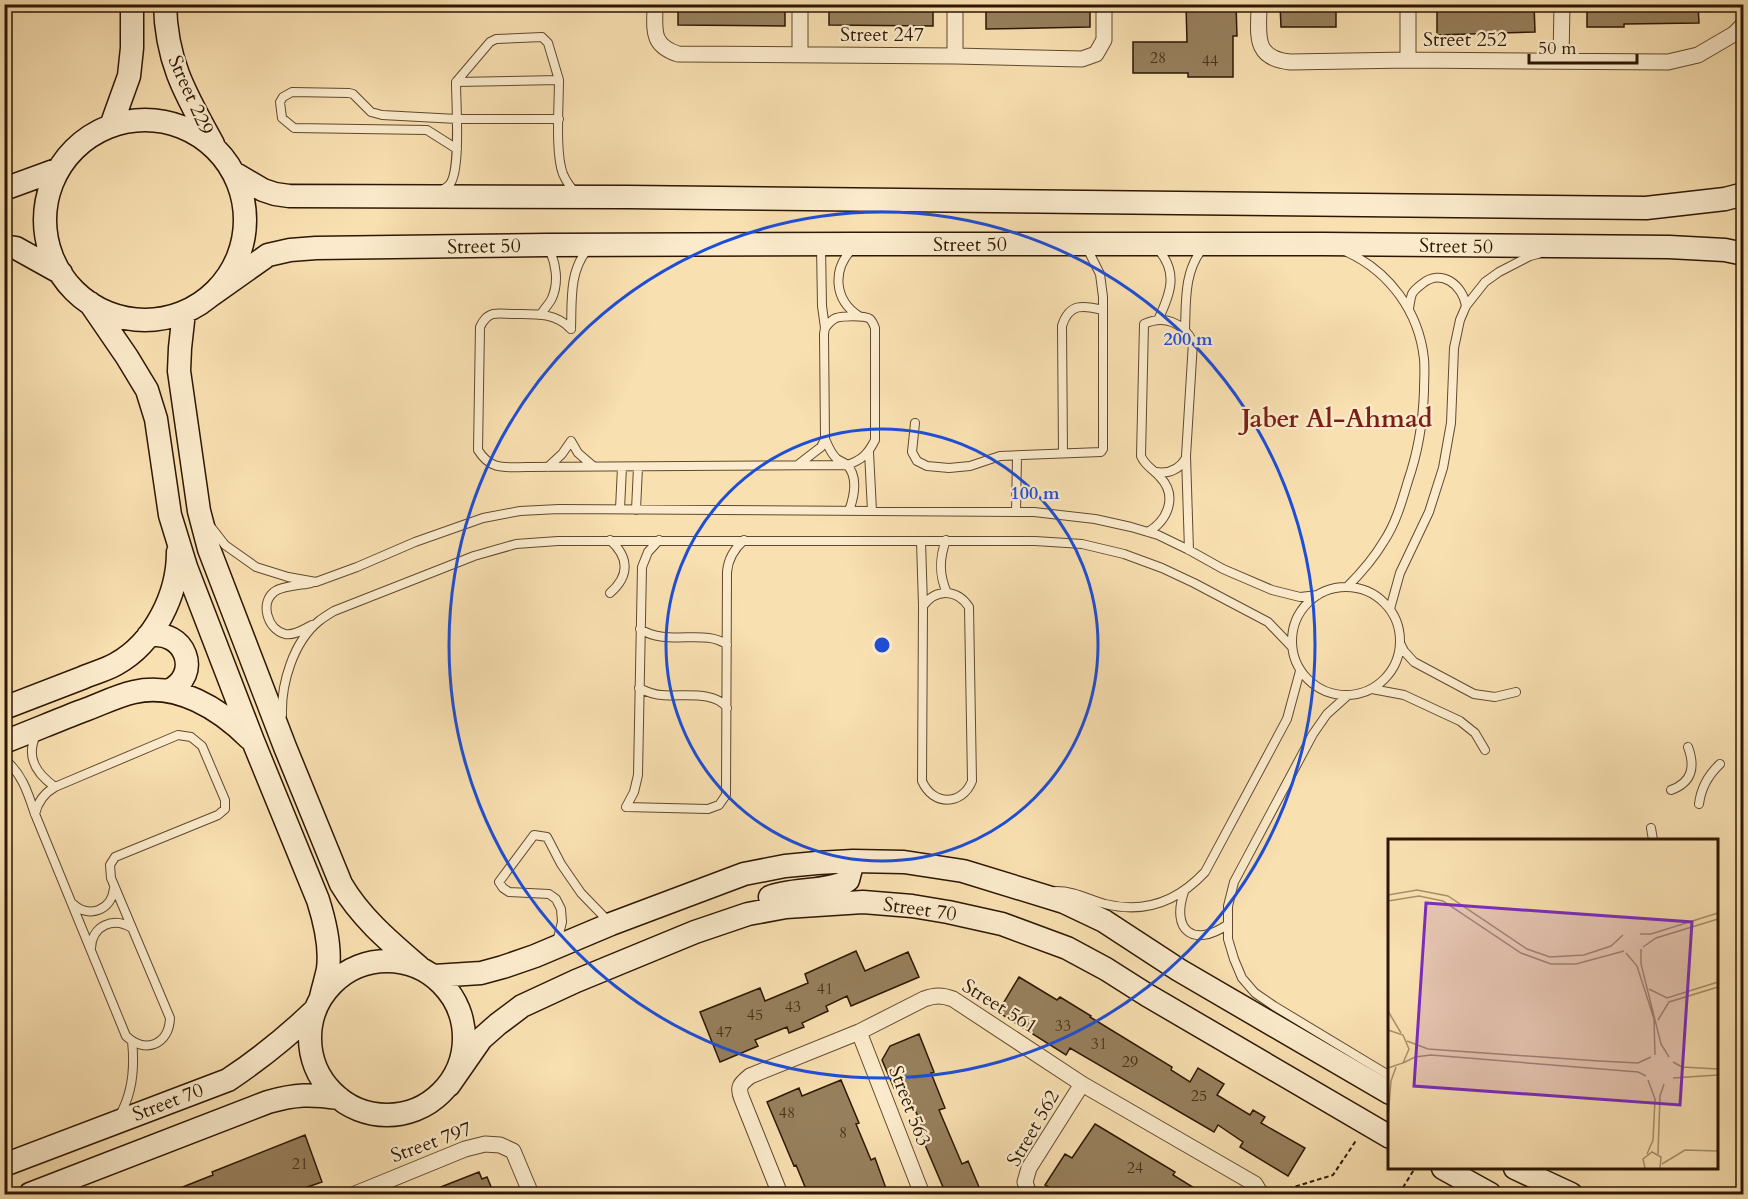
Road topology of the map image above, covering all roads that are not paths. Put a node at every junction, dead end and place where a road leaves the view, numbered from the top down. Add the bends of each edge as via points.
1 (132, 4) edge
2 (165, 4) edge
3 (655, 4) edge
4 (800, 4) edge
5 (955, 4) edge
6 (1104, 4) edge
7 (1259, 4) edge
8 (1408, 4) edge
9 (1562, 4) edge
10 (1743, 24) edge
11 (800, 55) junction
12 (955, 56) junction
13 (1408, 60) junction
14 (1561, 60) junction
15 (559, 80) junction
16 (456, 82) junction
17 (457, 119) junction
18 (559, 119) junction
19 (111, 126) junction
20 (215, 148) junction
21 (457, 149) junction
22 (59, 170) junction
23 (234, 173) junction
24 (4, 189) edge
25 (1743, 194) edge
26 (430, 197) junction
27 (580, 197) junction
28 (856, 244) junction
29 (1084, 244) junction
30 (1153, 244) junction
31 (1206, 244) junction
32 (1323, 244) junction
33 (547, 245) junction
34 (591, 245) junction
35 (821, 245) junction
36 (4, 246) edge
37 (1563, 247) junction
38 (1743, 254) edge
39 (61, 273) junction
40 (210, 296) junction
41 (90, 303) junction
42 (1466, 306) junction
43 (1409, 308) junction
44 (1103, 310) junction
45 (184, 312) junction
46 (540, 314) junction
47 (859, 316) junction
48 (1158, 320) junction
49 (825, 328) junction
50 (1185, 330) junction
51 (915, 423) dead end
52 (825, 439) junction
53 (869, 452) junction
54 (1063, 453) junction
55 (1017, 456) junction
56 (1186, 456) junction
57 (797, 465) junction
58 (847, 465) junction
59 (548, 467) junction
60 (595, 467) junction
61 (622, 467) junction
62 (638, 467) junction
63 (1152, 470) junction
64 (620, 509) junction
65 (636, 510) junction
66 (199, 511) junction
67 (849, 511) junction
68 (872, 511) junction
69 (1016, 512) junction
70 (1148, 532) junction
71 (610, 540) junction
72 (659, 540) junction
73 (744, 540) junction
74 (946, 540) junction
75 (921, 541) junction
76 (178, 545) junction
77 (1189, 550) junction
78 (316, 582) junction
79 (1347, 587) junction
80 (610, 593) dead end
81 (947, 593) junction
82 (1318, 595) junction
83 (923, 606) junction
84 (1390, 609) junction
85 (318, 621) junction
86 (640, 629) junction
87 (148, 636) junction
88 (727, 645) junction
89 (1401, 645) junction
90 (1292, 647) junction
91 (1300, 671) junction
92 (639, 688) junction
93 (1372, 689) junction
94 (168, 691) junction
95 (1516, 692) dead end
96 (1347, 696) junction
97 (4, 708) edge
98 (727, 708) junction
99 (44, 726) junction
100 (253, 741) junction
101 (4, 742) edge
102 (285, 747) junction
103 (1689, 747) dead end
104 (1485, 750) dead end
105 (4, 759) edge
106 (1720, 764) dead end
107 (55, 787) junction
108 (1671, 790) dead end
109 (1699, 804) dead end
110 (35, 814) junction
111 (1651, 828) dead end
112 (1653, 839) edge
113 (852, 861) junction
114 (115, 886) junction
115 (1035, 892) junction
116 (1184, 892) junction
117 (72, 903) junction
118 (748, 914) junction
119 (610, 924) junction
120 (1227, 925) junction
121 (132, 928) junction
122 (555, 948) junction
123 (91, 949) junction
124 (427, 971) junction
125 (318, 1004) junction
126 (859, 1032) junction
127 (132, 1041) junction
128 (1388, 1075) edge
129 (1083, 1084) junction
130 (449, 1085) junction
131 (1388, 1092) edge
132 (339, 1098) junction
133 (116, 1122) junction
134 (1388, 1136) edge
135 (4, 1165) edge
136 (1446, 1169) edge
137 (1519, 1169) edge
138 (361, 1193) edge
139 (30, 1194) edge
140 (531, 1194) edge
141 (780, 1194) edge
142 (922, 1194) edge
143 (1029, 1194) edge
144 (1261, 1194) edge
145 (1490, 1194) edge
146 (1571, 1194) edge

1 - 19 main road via 129,76
2 - 20 main road, Street 229 via 176,73
3 - 11 street, Street 247 via 656,37 667,51
4 - 11 street
5 - 12 street
6 - 12 street, Street 247 via 1104,40 1096,54 1082,59
7 - 13 street, Street 252 via 1259,41 1269,57
8 - 13 street
9 - 14 street
10 - 14 street, Street 252 via 1734,34 1698,55 1668,62
11 - 12 street, Street 247
13 - 14 street, Street 252
15 - 16 lane
15 - 16 lane via 548,42 538,37 493,40
15 - 18 lane
16 - 17 lane
17 - 18 lane
17 - 21 lane
17 - 21 lane via 382,115 371,112 349,93 292,92 280,102 282,118 294,128 427,130
18 - 27 lane via 562,173
19 - 20 main road via 148,120 166,123 184,128
19 - 22 main road via 90,136
20 - 23 main road
21 - 26 lane via 450,184
22 - 24 main road
22 - 39 main road via 46,204 45,222 52,257
23 - 26 main road, Street 50 via 262,190 289,196
23 - 40 main road via 244,205 244,239 232,270
25 - 27 main road, Street 50 via 1646,208
26 - 27 main road, Street 50
28 - 29 main road, Street 50
28 - 35 main road, Street 50
28 - 47 lane via 845,256 838,287 846,305
29 - 30 main road, Street 50
29 - 44 lane via 1100,274
30 - 31 main road, Street 50
30 - 48 lane via 1168,264 1171,280
31 - 32 main road, Street 50
31 - 50 lane via 1192,264
32 - 37 main road, Street 50
32 - 43 lane via 1373,267
33 - 34 main road, Street 50
33 - 40 main road, Street 50 via 290,250 268,255
33 - 46 lane via 556,276 552,299
34 - 35 main road, Street 50
34 - 46 lane via 578,263 573,280 571,328 553,316
35 - 49 lane
36 - 39 main road via 16,248
37 - 38 main road, Street 50 via 1669,247
37 - 42 lane via 1530,256 1499,272 1485,282
39 - 41 main road
40 - 45 main road
41 - 45 main road via 136,319
41 - 76 main road via 147,390 156,419
42 - 43 lane via 1456,284 1434,277 1415,289
42 - 84 lane via 1454,348 1451,423 1443,468 1429,512 1400,573
43 - 79 lane via 1424,361 1423,407 1415,461 1386,539
44 - 54 lane via 1071,309 1062,326
44 - 54 lane via 1102,449
45 - 66 main road via 179,371
46 - 59 lane via 493,314 480,327 478,450 495,466
47 - 49 lane via 836,318
47 - 53 lane via 872,320 875,328 875,440
48 - 50 lane via 1172,321
48 - 63 lane via 1144,324 1141,456
49 - 52 lane
50 - 56 lane via 1192,342
51 - 55 lane via 912,452 916,461 927,466 970,466 1000,456
52 - 57 lane via 821,447
52 - 58 lane via 836,459
53 - 58 lane
53 - 68 lane
54 - 55 lane
55 - 69 lane
56 - 63 lane via 1175,470
56 - 77 lane
57 - 58 lane
57 - 62 lane
58 - 67 lane via 854,481
59 - 60 lane
59 - 60 lane via 571,441
60 - 61 lane
61 - 62 lane
61 - 64 lane
62 - 65 lane
63 - 70 lane via 1163,480 1170,501 1162,522
64 - 65 lane
64 - 78 lane via 520,511 483,518
65 - 67 lane
66 - 78 lane via 225,544 256,567
66 - 102 main road
67 - 68 lane
68 - 69 lane
69 - 70 lane via 1095,519
70 - 77 lane
71 - 72 lane
71 - 80 lane via 622,554 625,571
71 - 85 lane via 516,544 441,568
72 - 73 lane
72 - 86 lane via 642,567
73 - 75 lane
73 - 88 lane via 728,565
74 - 75 lane
74 - 81 lane via 940,567
74 - 90 lane via 1035,540 1082,544 1124,554 1194,583 1268,622
75 - 83 lane
76 - 87 main road via 174,587
76 - 100 main road
77 - 82 lane via 1272,590 1300,597
78 - 85 lane via 281,588 266,605 271,624 285,634 301,631
79 - 82 lane
79 - 84 lane via 1371,593
81 - 83 lane via 933,596
81 - 83 lane via 960,597 969,607 972,781 966,792 954,799 935,797 922,781
82 - 90 lane via 1298,617
84 - 89 lane via 1399,628
85 - 102 lane via 292,661 285,682
86 - 88 lane via 657,637 716,639
86 - 92 lane
87 - 94 main road via 169,637 184,651 186,672 179,684
87 - 97 main road via 116,664
88 - 98 lane
89 - 93 lane via 1395,666
89 - 95 lane via 1414,662 1474,694 1495,697
90 - 91 lane
91 - 96 lane via 1320,690
91 - 116 lane via 1287,719 1205,872
92 - 98 lane via 662,695 710,697
92 - 98 lane via 638,775 626,807 719,805 727,789
93 - 96 lane
93 - 104 lane via 1404,695 1460,721 1475,733
94 - 99 main road via 134,692
94 - 100 main road via 214,710
96 - 120 lane via 1313,734 1234,882
99 - 101 main road
99 - 107 lane via 33,741 32,760 41,776
100 - 125 main road via 324,920 328,969
102 - 124 main road via 352,902 383,936
103 - 108 lane via 1693,760 1688,779
105 - 110 lane via 20,776
106 - 109 lane via 1704,784
107 - 110 lane via 44,795
107 - 114 lane via 178,735 191,737 202,746 225,800 225,809 116,857 110,866
110 - 117 lane
111 - 112 lane
113 - 115 main road via 904,862 963,871
113 - 118 main road via 845,883 777,894
113 - 119 main road via 785,866 744,874
114 - 117 lane via 110,902 95,912
114 - 121 lane
115 - 116 lane via 1069,891 1122,908 1165,902
115 - 131 main road via 1104,921 1179,970
116 - 120 lane via 1179,905 1183,928 1194,935 1208,935
117 - 123 lane
118 - 130 main road, Street 70 via 522,1006 481,1039
118 - 134 main road, Street 70 via 862,902 912,906 1002,924 1067,948 1106,969
119 - 122 main road
119 - 122 lane via 581,893 547,837 534,835 499,882 508,892 549,894 556,899 562,922
120 - 128 lane via 1242,978 1256,993
121 - 123 lane via 121,922 104,925 95,932
121 - 127 lane via 170,1018 167,1034 155,1044 147,1046
122 - 124 main road via 481,973
123 - 127 lane via 126,1036
124 - 125 main road via 398,961 365,964 335,980
124 - 130 main road via 447,988 463,1019 464,1053
125 - 132 main road via 310,1029 310,1048 315,1067
125 - 133 main road, Street 70 via 284,1039 228,1080
126 - 129 street, Street 561 via 924,999 942,996
126 - 141 street, Street 561 via 750,1076 740,1086
126 - 142 street, Street 563
127 - 133 lane via 133,1075
129 - 143 street, Street 562 via 1029,1168 1025,1182
129 - 144 street, Street 561 via 1255,1184
130 - 132 main road via 422,1107 405,1113 370,1113
132 - 139 main road, Street 70 via 310,1094 268,1101
133 - 135 main road, Street 70
136 - 145 main road
137 - 146 main road
138 - 140 street, Street 797 via 485,1144 513,1151

